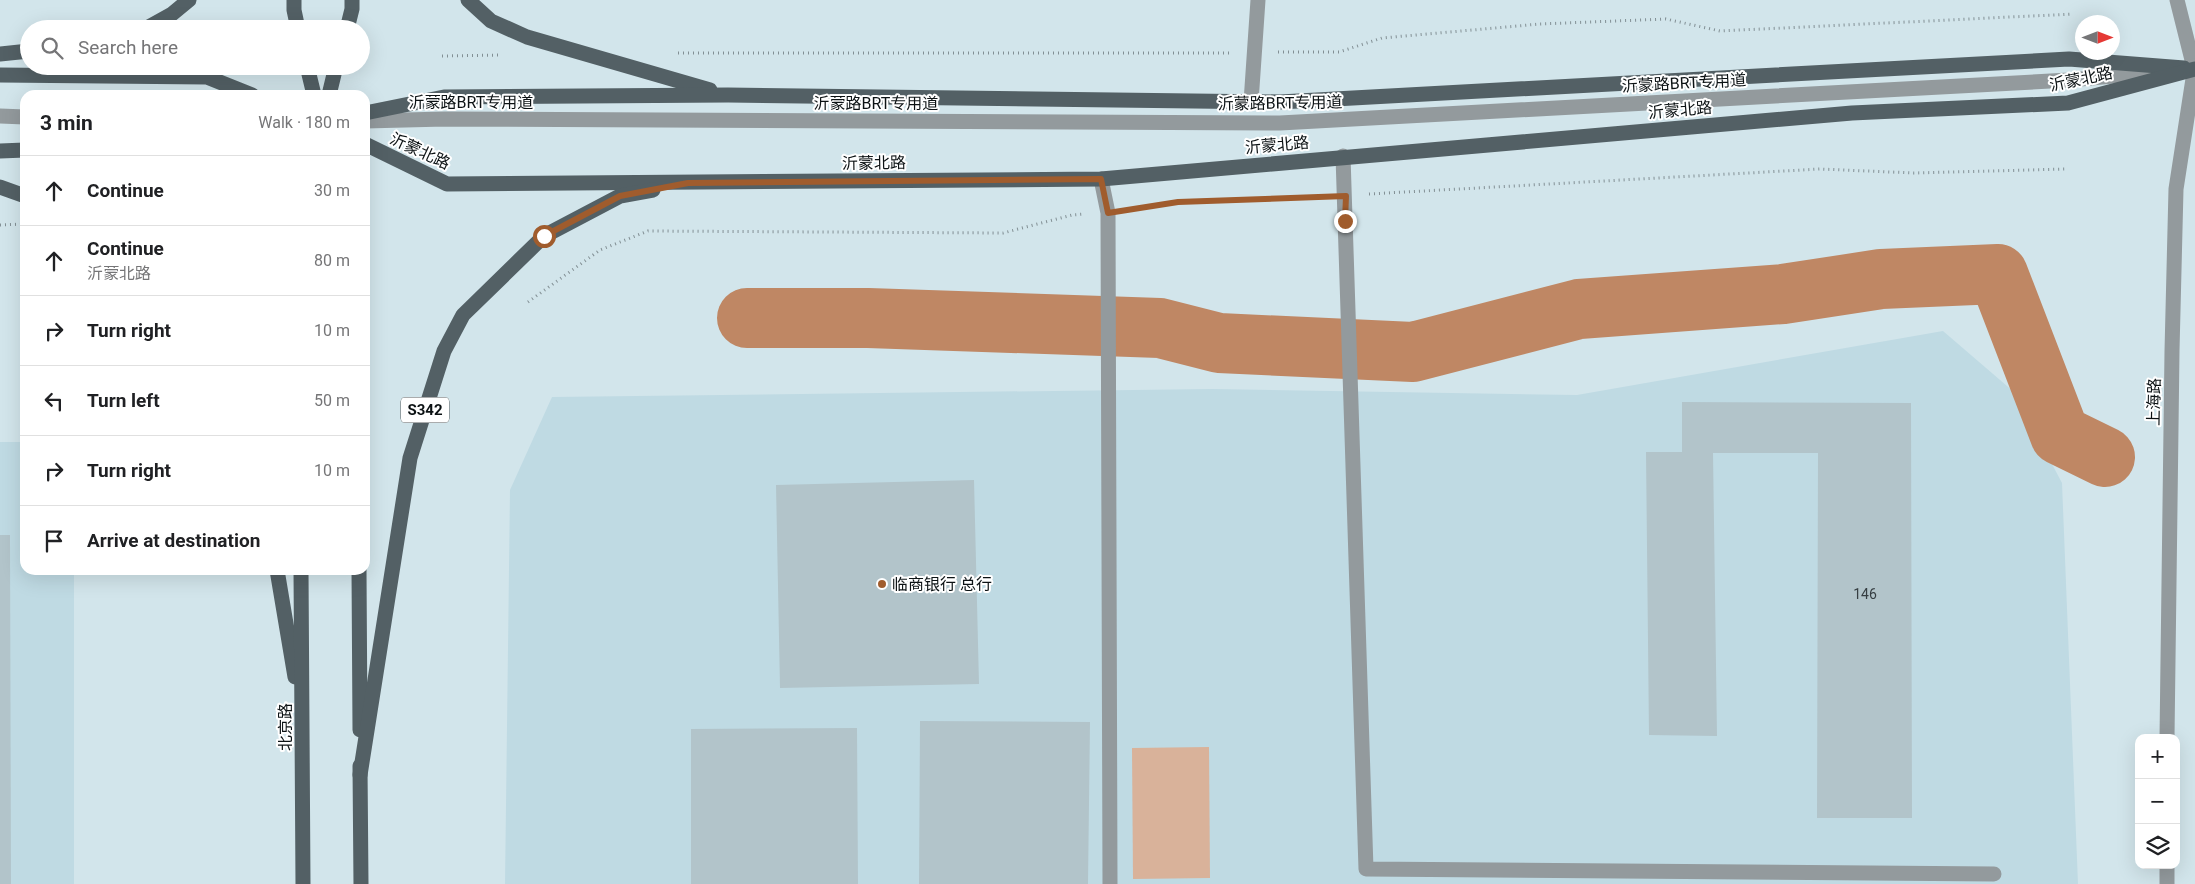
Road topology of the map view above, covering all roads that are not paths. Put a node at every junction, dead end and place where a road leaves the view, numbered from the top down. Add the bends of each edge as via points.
1 (189, 0) edge
2 (294, 0) edge
3 (352, 0) edge
4 (468, 0) edge
5 (1258, 0) edge
6 (2177, 0) edge
7 (161, 20) edge
8 (296, 20) edge
9 (349, 20) edge
10 (20, 52) edge
11 (0, 54) edge
12 (2195, 69) edge
13 (0, 75) edge
14 (310, 75) edge
15 (334, 75) edge
16 (240, 90) edge
17 (313, 90) edge
18 (330, 90) edge
19 (728, 95) junction
20 (1251, 102) junction
21 (370, 112) edge
22 (0, 116) edge
23 (20, 117) edge
24 (370, 121) edge
25 (370, 146) edge
26 (20, 150) edge
27 (0, 151) edge
28 (1344, 156) junction
29 (1101, 179) junction
30 (688, 183) junction
31 (0, 187) edge
32 (20, 194) edge
33 (278, 575) edge
34 (301, 575) edge
35 (359, 575) edge
36 (302, 721) junction
37 (2167, 734) edge
38 (360, 775) junction
39 (2167, 869) edge
40 (1994, 874) dead end
41 (303, 884) edge
42 (361, 884) edge
43 (1110, 884) edge
44 (2168, 884) edge

1 - 7 main road
2 - 8 main road
3 - 9 main road
4 - 19 main road via 491,21 527,38
5 - 20 street
6 - 12 street, 上海路
10 - 11 main road
12 - 20 main road, 沂蒙北路 via 2069,59
12 - 24 street, 沂蒙路BRT专用道 via 2069,80 1280,123
12 - 28 main road, 沂蒙北路 via 2068,103 1852,113
12 - 37 street, 上海路 via 2176,189
13 - 16 main road via 207,77
14 - 17 main road
15 - 18 main road
19 - 20 main road, 沂蒙北路
19 - 21 main road, 沂蒙北路 via 444,97
22 - 23 street
25 - 30 main road, 沂蒙北路 via 447,184
26 - 27 main road
28 - 29 main road, 沂蒙北路
28 - 40 street via 1366,869
29 - 30 main road, 沂蒙北路
29 - 43 street via 1108,213
30 - 38 main road, S342 via 620,196 544,236 463,314 444,351 410,458
31 - 32 main road
33 - 36 main road
34 - 36 main road, 北京路
35 - 38 main road
36 - 41 main road, 北京路
38 - 42 main road
39 - 44 street

